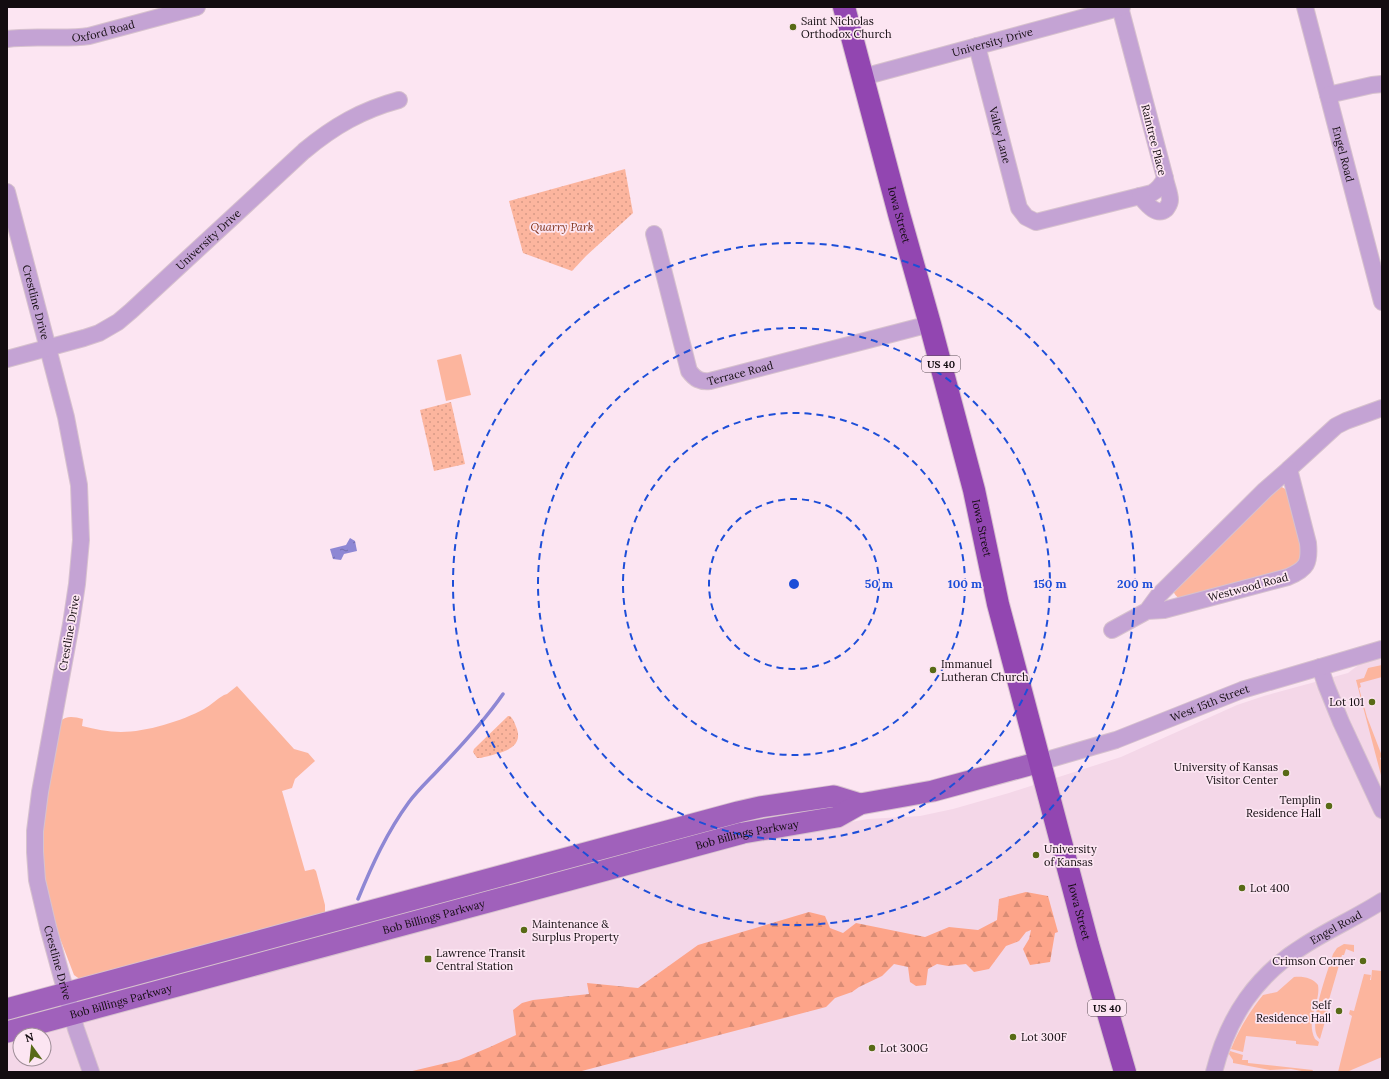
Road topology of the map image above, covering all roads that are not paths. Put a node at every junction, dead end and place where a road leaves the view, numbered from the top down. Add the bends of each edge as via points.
1 (197, 7) edge
2 (844, 7) edge
3 (1121, 7) edge
4 (1305, 7) edge
5 (7, 39) edge
6 (978, 46) junction
7 (863, 77) junction
8 (1382, 84) edge
9 (1328, 95) junction
10 (400, 100) dead end
11 (7, 192) edge
12 (9, 208) edge
13 (1030, 220) joint
14 (654, 234) dead end
15 (1382, 302) edge
16 (930, 324) junction
17 (48, 348) junction
18 (7, 359) edge
19 (1382, 408) edge
20 (1289, 469) junction
21 (1166, 588) junction
22 (1183, 604) junction
23 (1147, 611) junction
24 (1112, 630) dead end
25 (1382, 649) edge
26 (1320, 667) junction
27 (1040, 762) junction
28 (860, 804) junction
29 (1382, 810) edge
30 (1382, 901) edge
31 (66, 994) junction
32 (7, 1009) edge
33 (72, 1015) junction
34 (7, 1032) edge
35 (91, 1072) edge
36 (1125, 1072) edge
37 (1214, 1072) edge

1 - 5 street, Oxford Road via 82,37
2 - 7 highway, Iowa Street / US 40
3 - 6 street, University Drive
3 - 13 street, Raintree Place via 1164,178 1163,184 1152,193 1036,222
4 - 9 street, Engel Road
6 - 7 street, University Drive
6 - 13 street, Valley Lane via 1019,208
7 - 16 highway, Iowa Street / US 40
8 - 9 street
9 - 15 street, Engel Road
10 - 17 street, University Drive via 358,114 324,135 118,322 99,333
11 - 12 street, Crestline Drive
12 - 17 street, Crestline Drive
14 - 16 street, Terrace Road via 689,371 704,382
16 - 27 highway, Iowa Street / US 40 via 974,490 998,604
17 - 18 street, University Drive
17 - 31 street, Crestline Drive via 74,452 81,515 77,584 35,830 37,880
19 - 20 street, Westwood Road via 1336,426
20 - 21 street, Westwood Road
20 - 22 street, Westwood Road via 1308,543 1308,562 1304,568 1288,577
21 - 22 street via 1175,602
21 - 23 street, Westwood Road
22 - 23 street, Westwood Road via 1164,610
23 - 24 street, Westwood Road
25 - 26 street, West 15th Street
26 - 27 street, West 15th Street via 1242,690 1110,742
26 - 29 street via 1341,722
27 - 28 main road, Bob Billings Parkway via 933,791
27 - 36 highway, Iowa Street / US 40
28 - 31 main road, Bob Billings Parkway via 834,796 738,812
28 - 33 main road, Bob Billings Parkway via 837,817 743,833
30 - 37 street, Engel Road via 1306,944 1279,963 1266,976 1243,1004 1234,1020 1225,1037
31 - 32 main road, Bob Billings Parkway
31 - 33 street, Crestline Drive
33 - 34 main road, Bob Billings Parkway
33 - 35 street, Crestline Drive

